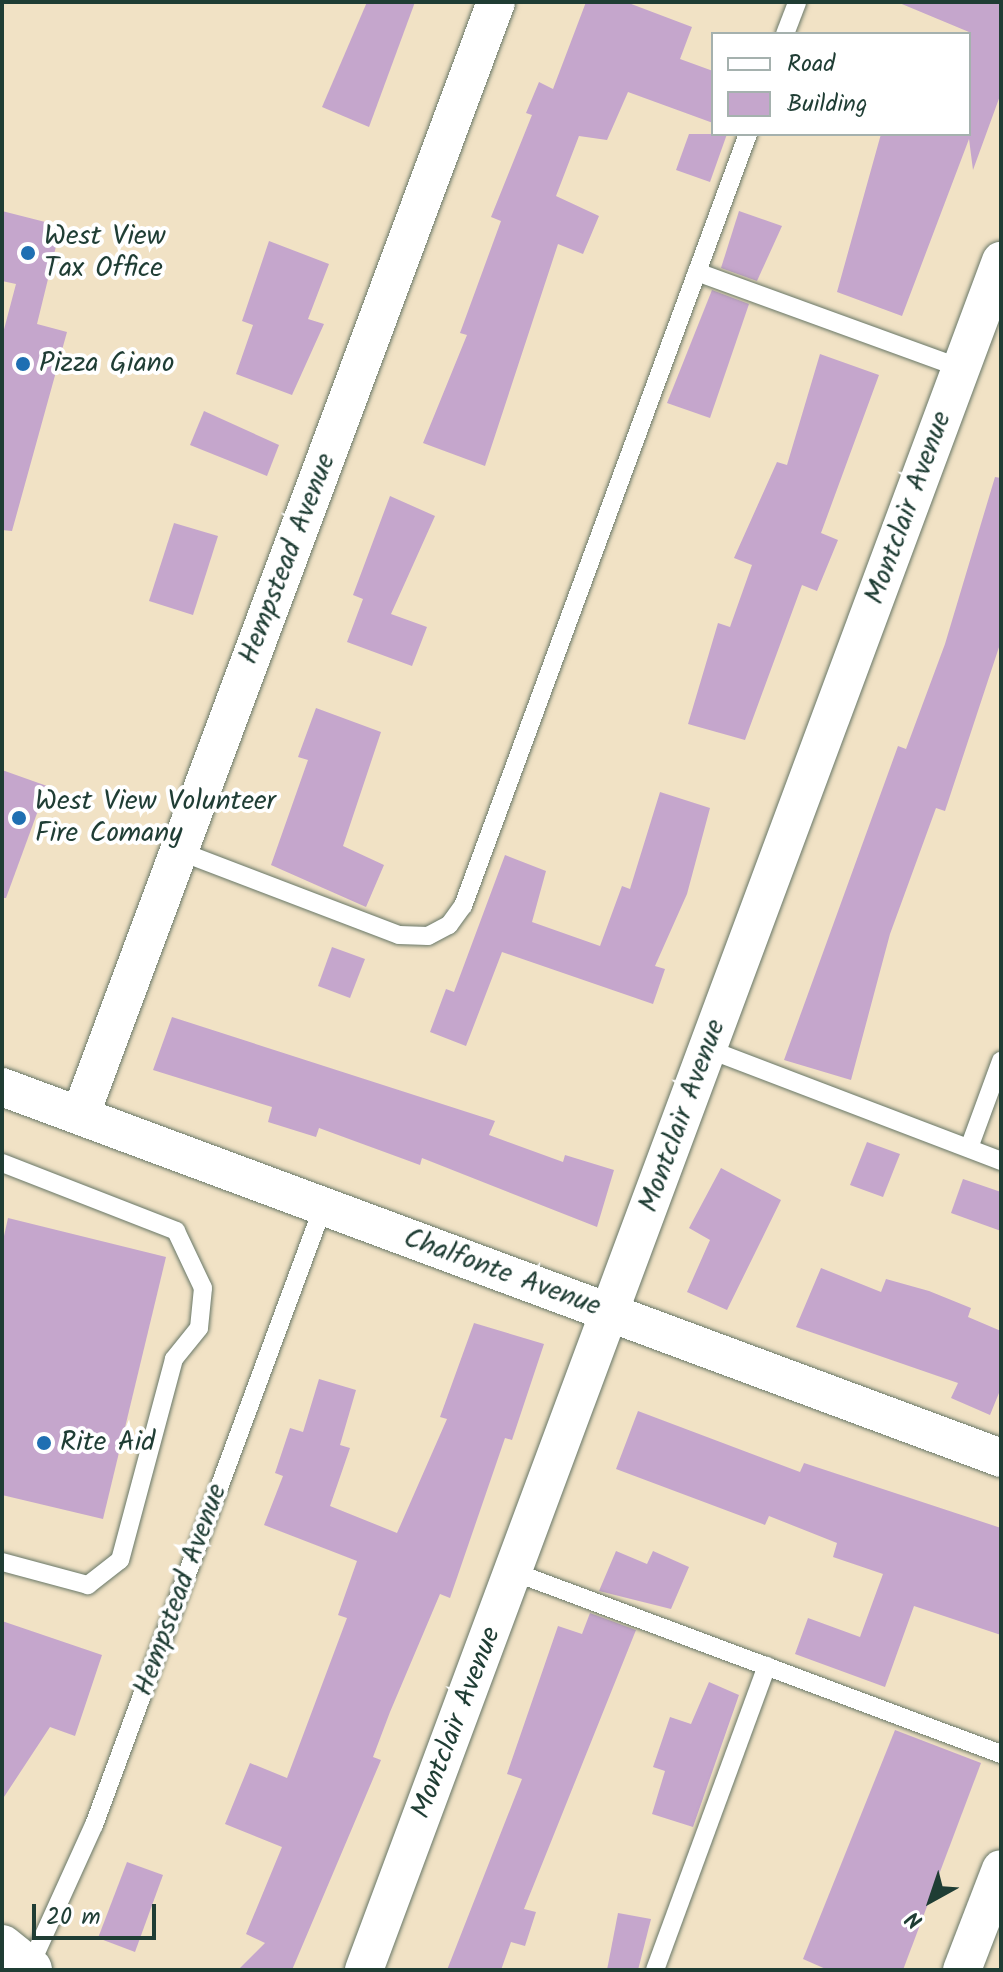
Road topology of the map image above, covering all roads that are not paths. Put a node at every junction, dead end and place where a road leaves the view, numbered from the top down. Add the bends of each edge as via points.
1 (496, 2) edge
2 (797, 2) edge
3 (786, 32) edge
4 (747, 136) edge
5 (1001, 261) edge
6 (697, 272) junction
7 (961, 368) junction
8 (179, 851) junction
9 (708, 1049) junction
10 (1001, 1061) edge
11 (2, 1087) edge
12 (80, 1116) junction
13 (969, 1148) junction
14 (1001, 1161) edge
15 (2, 1163) edge
16 (323, 1207) junction
17 (610, 1313) junction
18 (1001, 1458) edge
19 (2, 1562) edge
20 (514, 1572) junction
21 (767, 1666) junction
22 (1001, 1754) edge
23 (1001, 1869) edge
24 (20, 1962) edge
25 (364, 1970) edge
26 (655, 1970) edge
27 (962, 1970) edge

1 - 8 street, Hempstead Avenue
2 - 3 lane
4 - 6 lane
5 - 7 street, Montclair Avenue
6 - 7 lane
6 - 8 lane via 463,906 449,925 428,936 399,935
7 - 9 street, Montclair Avenue
8 - 12 street, Hempstead Avenue
9 - 13 lane
9 - 17 street, Montclair Avenue
10 - 13 lane
11 - 12 street, Chalfonte Avenue
12 - 16 street, Chalfonte Avenue
13 - 14 lane
15 - 19 lane via 176,1231 203,1288 199,1328 174,1359 120,1560 88,1585
16 - 17 street, Chalfonte Avenue
16 - 24 lane, Hempstead Avenue via 94,1825
17 - 18 street, Chalfonte Avenue
17 - 20 street, Montclair Avenue
20 - 21 lane
20 - 25 street, Montclair Avenue
21 - 22 lane
21 - 26 lane
23 - 27 street

